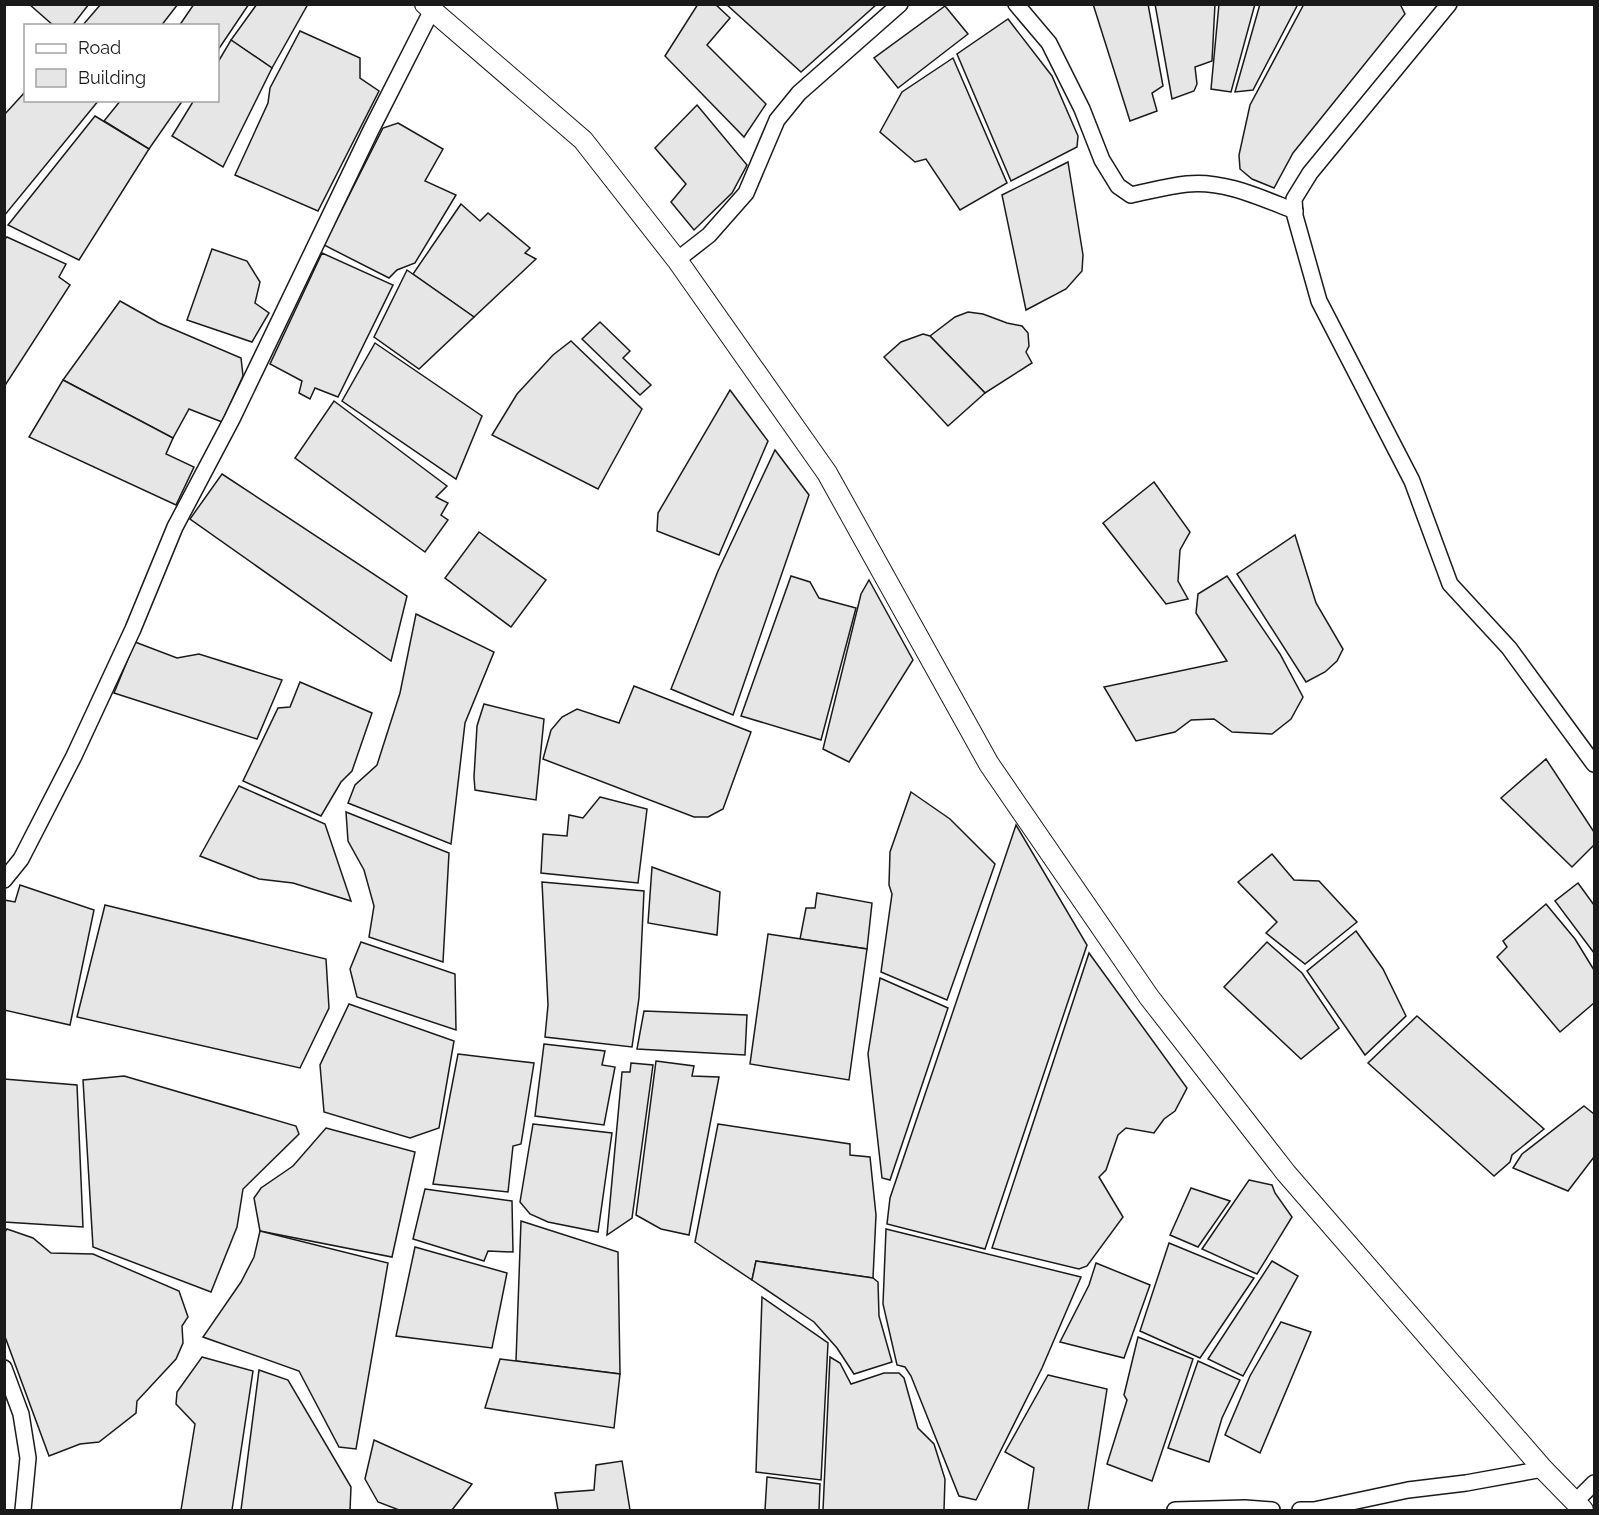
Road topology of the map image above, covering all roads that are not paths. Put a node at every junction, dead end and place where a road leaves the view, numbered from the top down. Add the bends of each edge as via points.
1 (900, 4) edge
2 (1016, 4) edge
3 (1449, 4) edge
4 (429, 8) edge
5 (1295, 211) junction
6 (677, 260) junction
7 (1594, 764) edge
8 (4, 880) edge
9 (4, 1368) edge
10 (1543, 1469) junction
11 (1594, 1483) edge
12 (1579, 1506) edge
13 (23, 1510) edge
14 (1175, 1510) edge
15 (1272, 1510) edge
16 (1300, 1510) edge

1 - 6 street via 799,93 777,120 746,193 709,235
2 - 5 street via 1049,43 1102,160 1118,186 1131,195 1188,184 1212,184
3 - 5 street via 1310,174 1294,199
4 - 6 street via 583,140
4 - 8 street via 232,419 175,527 74,756 21,859
5 - 7 street via 1319,301 1412,481 1450,584 1509,648
6 - 10 street via 827,473 989,764 1149,997 1286,1173
9 - 13 street via 21,1414 28,1458
10 - 12 street
10 - 16 street
11 - 12 street
14 - 15 street

